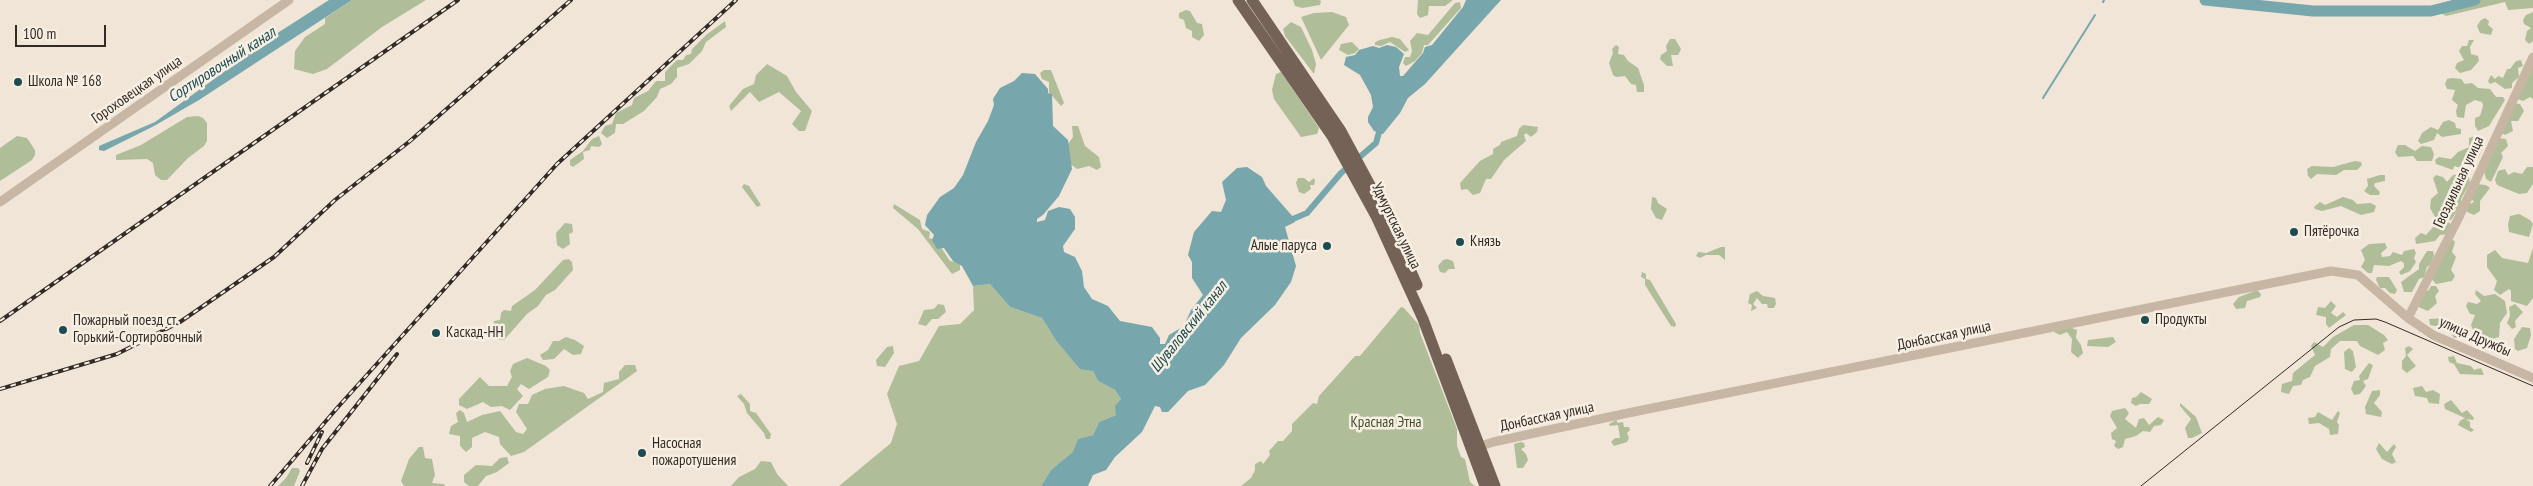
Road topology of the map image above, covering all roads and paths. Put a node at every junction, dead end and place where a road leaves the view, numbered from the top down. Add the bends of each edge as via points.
1 (289, 0) edge
2 (1238, 0) edge
3 (1252, 0) edge
4 (2533, 57) edge
5 (1346, 150) junction
6 (0, 202) edge
7 (2408, 318) junction
8 (2533, 378) edge
9 (1476, 448) junction
10 (1485, 486) edge
11 (1494, 486) edge

1 - 6 street, Гороховецкая улица
2 - 5 main road, Удмуртская улица
3 - 5 main road, Удмуртская улица
4 - 7 street, Гвоздильная улица
5 - 9 main road, Удмуртская улица via 1406,259
7 - 8 street, улица Дружбы via 2433,335
7 - 9 street, Донбасская улица via 2358,275 2341,271 2317,273 1623,414
9 - 10 main road, Удмуртская улица
9 - 11 main road, Удмуртская улица

